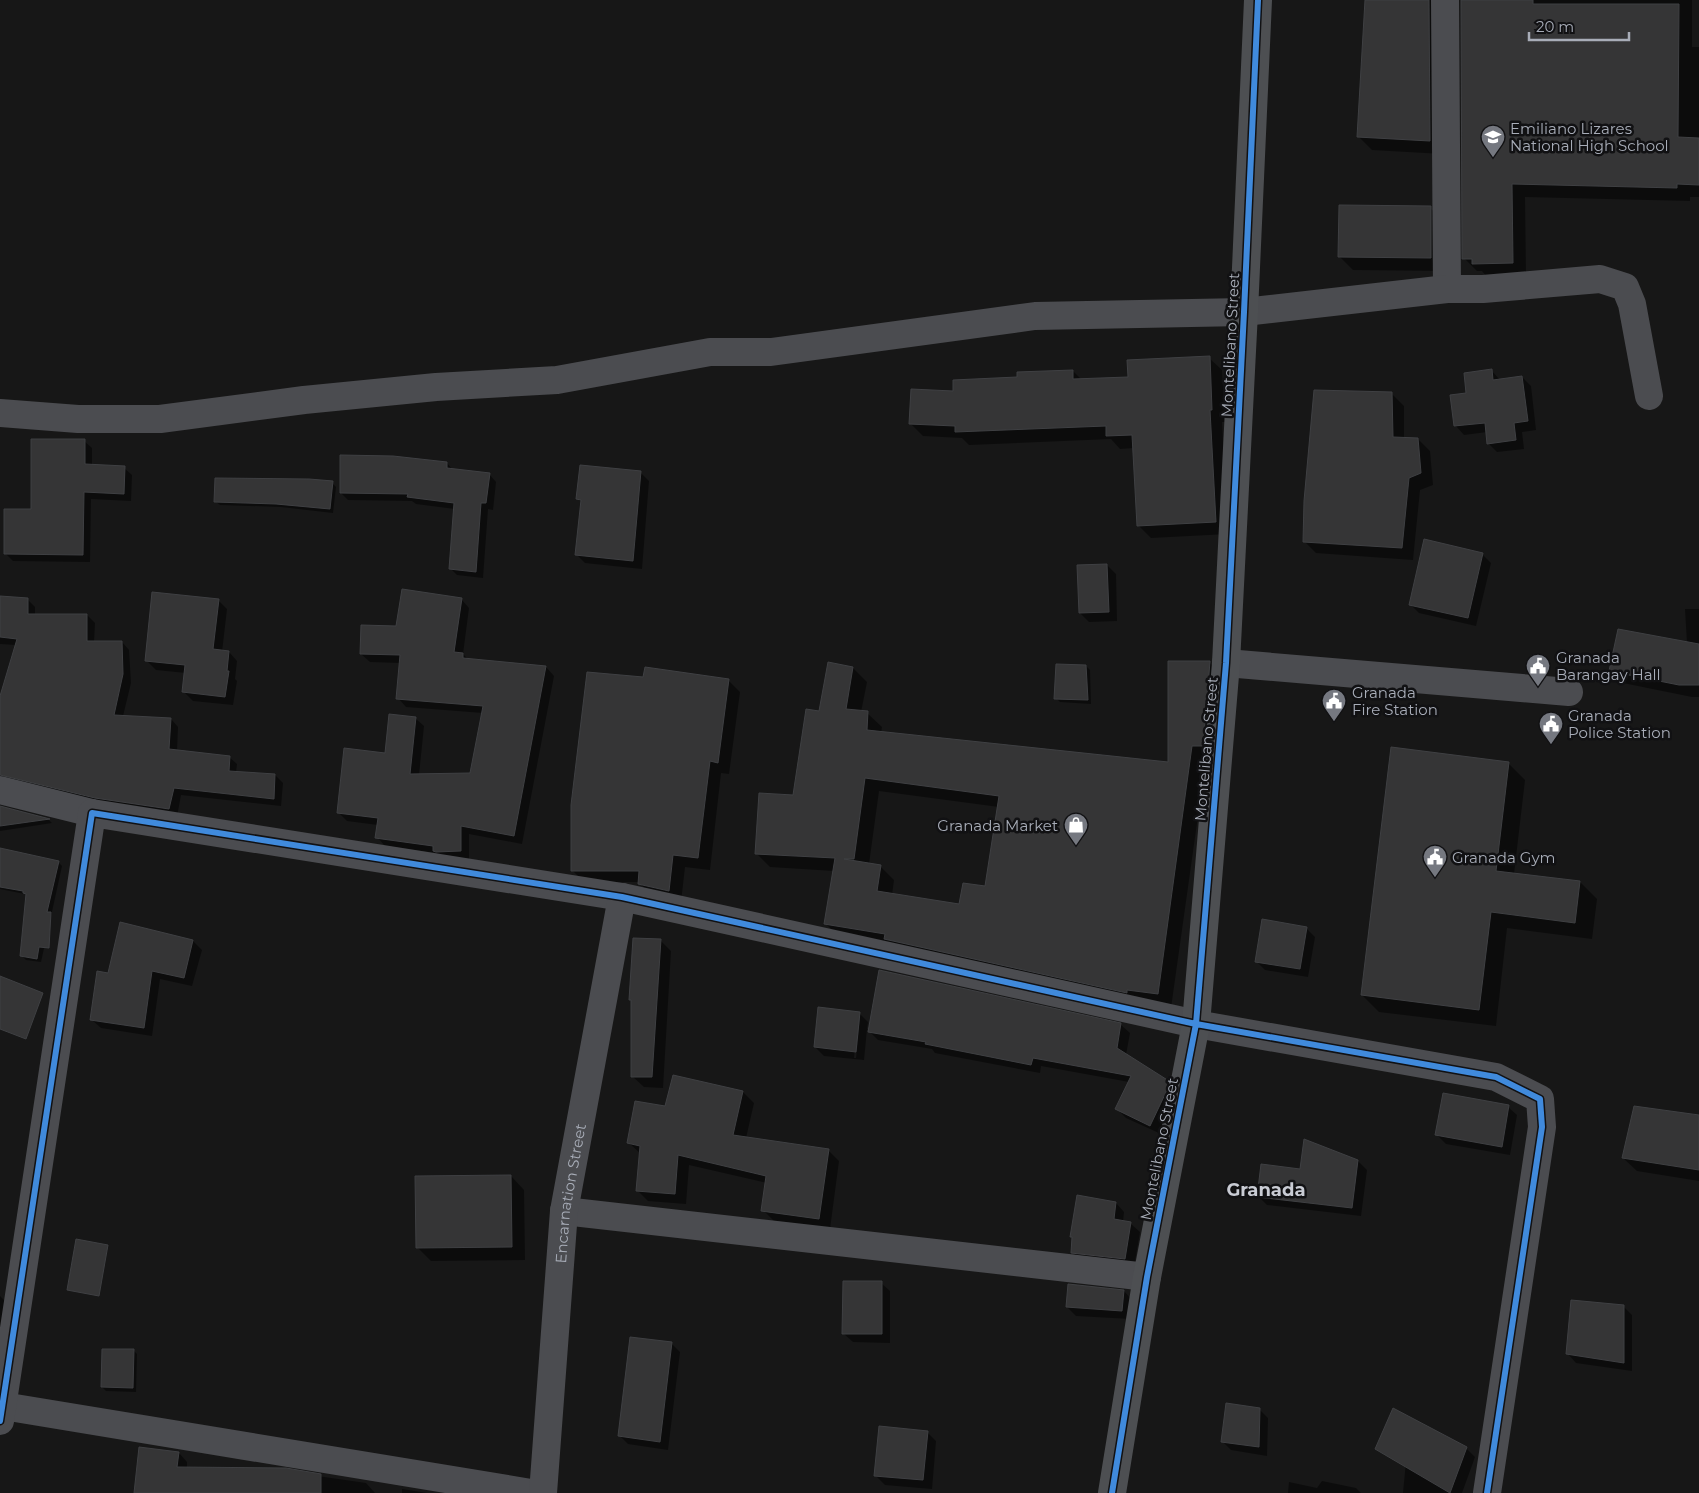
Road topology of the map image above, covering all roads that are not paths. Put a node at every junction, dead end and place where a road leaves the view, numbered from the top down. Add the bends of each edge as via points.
1 (1258, 0) edge
2 (1444, 0) edge
3 (1447, 289) junction
4 (1244, 312) junction
5 (1649, 396) dead end
6 (0, 413) edge
7 (1226, 663) junction
8 (1569, 692) dead end
9 (0, 790) edge
10 (92, 813) junction
11 (622, 897) junction
12 (1196, 1024) junction
13 (564, 1211) junction
14 (1147, 1277) junction
15 (2, 1414) edge
16 (531, 1493) edge
17 (543, 1493) edge
18 (1112, 1493) edge
19 (1487, 1493) edge

1 - 4 main road, Montelibano Street
2 - 3 street
3 - 4 street
3 - 5 street via 1600,279 1625,286 1632,304
4 - 6 street via 1035,316 771,352 710,352 557,380 304,400 160,419 78,419
4 - 7 main road, Montelibano Street
7 - 8 street
7 - 12 main road, Montelibano Street
9 - 10 street
10 - 11 street
10 - 15 street
11 - 12 street
11 - 13 street, Encarnation Street
12 - 14 main road, Montelibano Street
12 - 19 street via 1496,1077 1540,1099 1542,1127
13 - 14 street
13 - 17 street, Encarnation Street
14 - 18 main road, Montelibano Street
15 - 16 street

